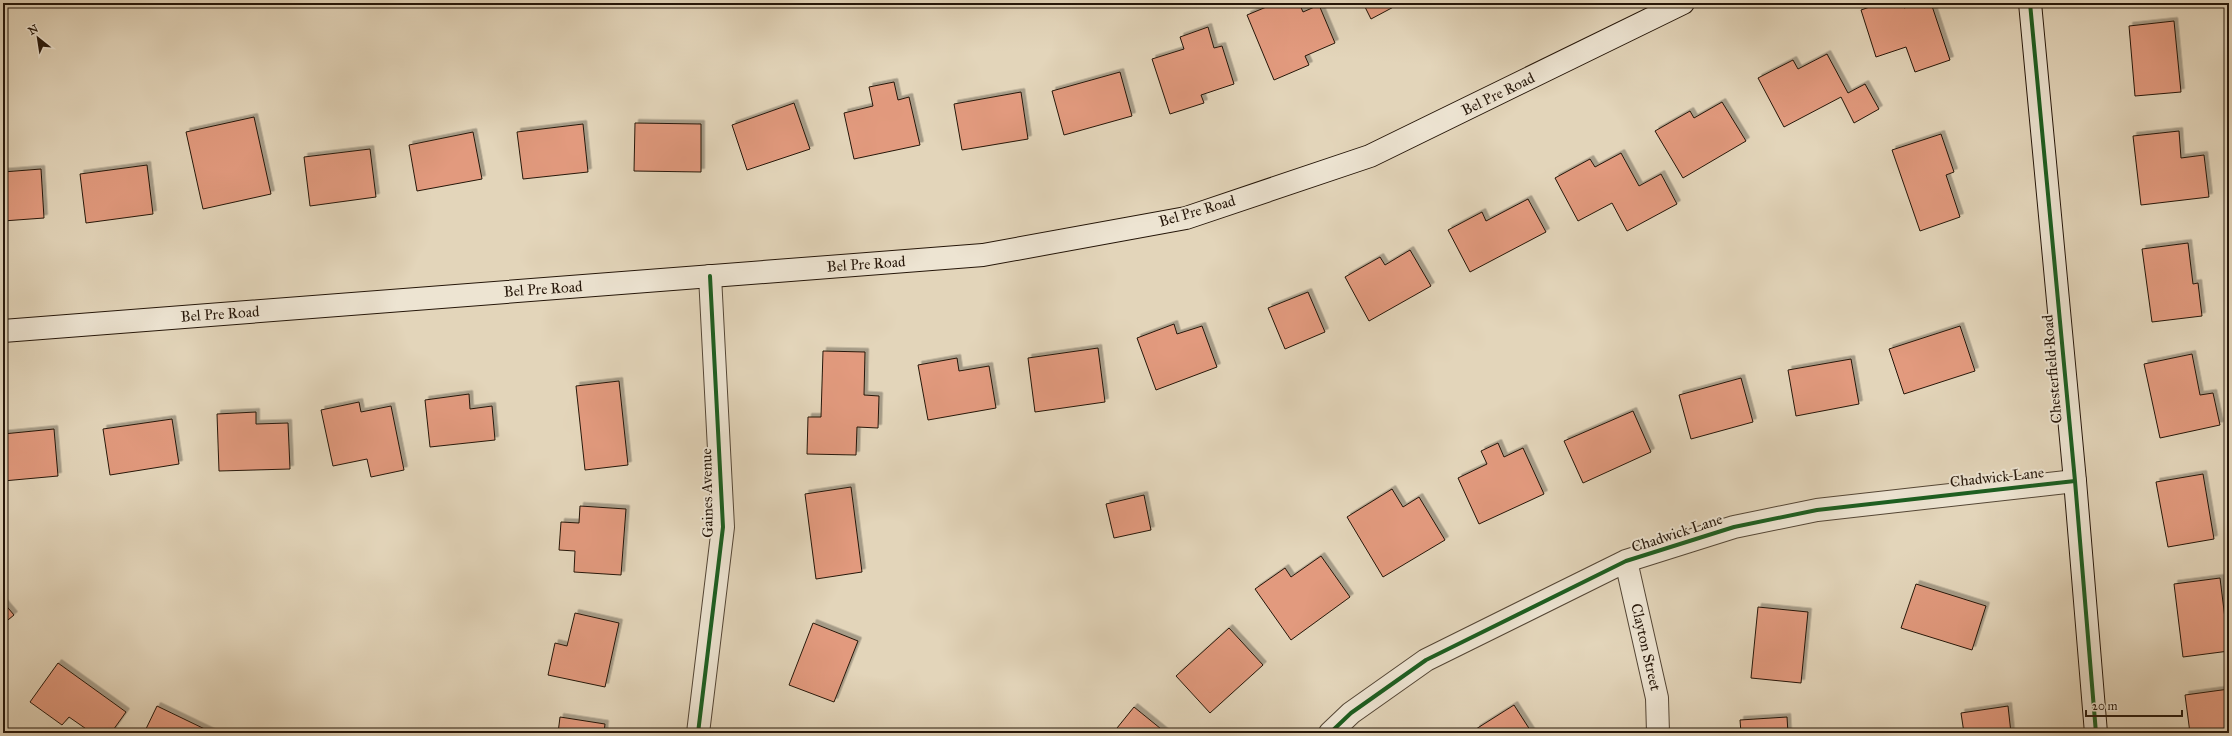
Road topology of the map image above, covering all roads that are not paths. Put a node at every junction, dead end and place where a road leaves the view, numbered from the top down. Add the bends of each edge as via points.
1 (1683, 3) edge
2 (2030, 3) edge
3 (710, 276) junction
4 (3, 331) edge
5 (2075, 481) junction
6 (1626, 561) junction
7 (698, 733) edge
8 (1330, 733) edge
9 (1658, 733) edge
10 (2096, 733) edge

1 - 3 street, Bel Pre Road via 1370,156 1186,218 983,254
2 - 5 street, Chesterfield Road
3 - 4 street, Bel Pre Road
3 - 7 street, Gaines Avenue via 723,527
5 - 6 street, Chadwick Lane via 1817,510 1734,527
5 - 10 street, Chesterfield Road
6 - 8 street, Chadwick Lane via 1426,660 1351,713
6 - 9 street, Clayton Street via 1658,698

